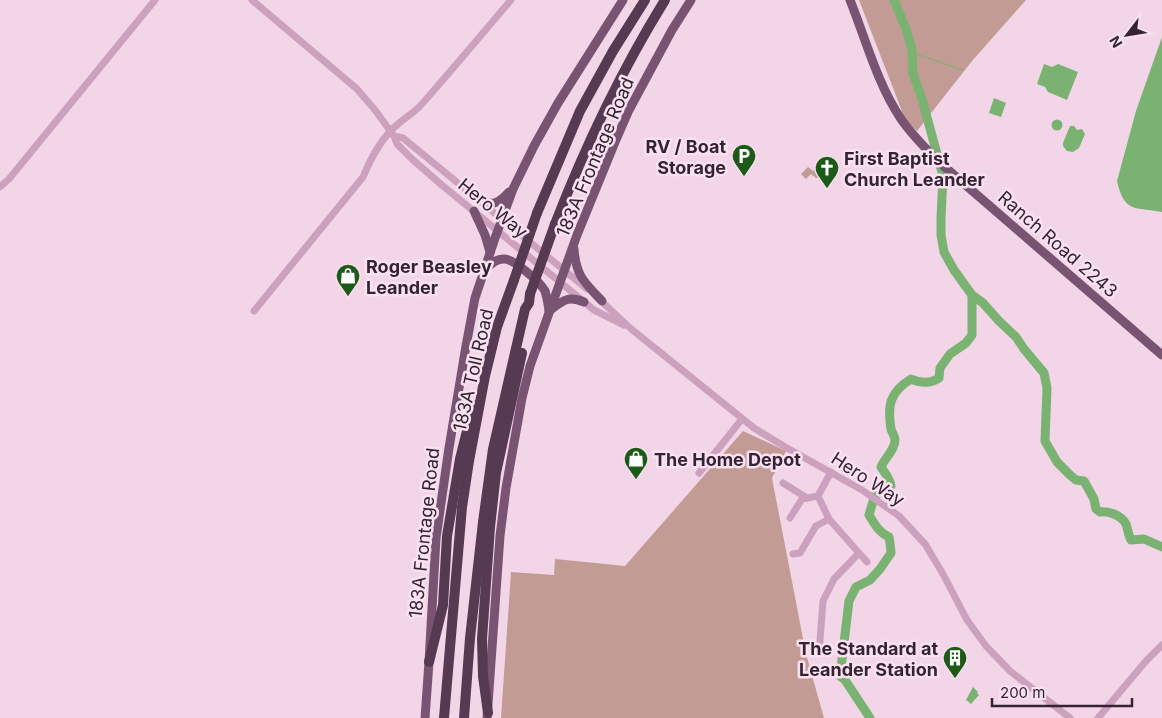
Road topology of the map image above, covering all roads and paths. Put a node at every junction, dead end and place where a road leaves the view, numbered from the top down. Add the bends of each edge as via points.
1 (155, 0) edge
2 (252, 0) edge
3 (510, 0) edge
4 (624, 0) edge
5 (645, 0) edge
6 (665, 0) edge
7 (691, 0) edge
8 (850, 0) edge
9 (392, 134) junction
10 (0, 187) edge
11 (513, 189) junction
12 (478, 200) junction
13 (474, 211) junction
14 (502, 219) junction
15 (498, 231) junction
16 (574, 246) junction
17 (490, 252) junction
18 (484, 270) junction
19 (564, 270) junction
20 (560, 282) junction
21 (529, 298) junction
22 (602, 301) junction
23 (584, 302) junction
24 (254, 311) dead end
25 (549, 311) junction
26 (630, 328) junction
27 (1162, 355) edge
28 (485, 376) junction
29 (742, 419) junction
30 (831, 472) junction
31 (698, 473) dead end
32 (783, 483) dead end
33 (818, 496) junction
34 (807, 498) junction
35 (790, 518) dead end
36 (829, 519) junction
37 (859, 553) junction
38 (793, 554) dead end
39 (867, 562) dead end
40 (1162, 645) edge
41 (819, 653) dead end
42 (429, 662) junction
43 (487, 716) edge
44 (424, 718) edge
45 (444, 718) edge
46 (464, 718) edge
47 (1070, 718) edge
48 (1098, 718) edge

1 - 10 street
2 - 9 street via 357,89
3 - 9 street via 420,106 399,123
4 - 11 main road, 183A Frontage Road via 558,103
5 - 28 highway, 183A Toll Road, bridge via 580,111 537,213 497,327
6 - 21 highway, 183A Toll Road, bridge via 607,104 575,172
7 - 16 main road, 183A Frontage Road via 629,110
8 - 27 main road, Ranch Road 2243 via 893,106 912,134
9 - 12 street, Hero Way via 403,138
9 - 13 street, Hero Way via 413,160
9 - 24 street via 381,143 362,178
11 - 12 main road via 496,203
11 - 14 main road, 183A Frontage Road
12 - 14 street, Hero Way
13 - 15 street, Hero Way
13 - 17 main road
14 - 15 main road, 183A Frontage Road
14 - 19 street, Hero Way
15 - 17 main road, 183A Frontage Road
15 - 20 street, Hero Way
16 - 19 main road, 183A Frontage Road
16 - 22 main road via 579,274
17 - 18 main road, 183A Frontage Road
18 - 25 main road via 498,260 511,261 542,286
18 - 42 main road, 183A Frontage Road via 475,298 448,448 436,538
19 - 20 main road, 183A Frontage Road
19 - 22 street, Hero Way
20 - 23 street, Hero Way
20 - 25 main road, 183A Frontage Road
21 - 43 highway via 531,311 496,473 490,526 482,639
21 - 46 highway, 183A Toll Road via 493,449 470,638
22 - 26 street, Hero Way
23 - 25 main road via 571,298
23 - 26 street, Hero Way
25 - 43 main road, 183A Frontage Road via 522,398 506,488
26 - 29 street, Hero Way
28 - 42 highway via 460,459 447,536 443,605
28 - 45 highway, 183A Toll Road via 462,507
29 - 30 street, Hero Way via 775,442
29 - 31 street
30 - 33 street
30 - 47 street, Hero Way via 899,516 925,544 967,620 986,646 1010,671
32 - 34 street
33 - 34 street
33 - 36 street
34 - 35 street via 802,499
36 - 37 street
36 - 38 street via 816,526 800,552
37 - 39 street
37 - 41 street via 834,579 822,601
40 - 48 street
42 - 44 main road, 183A Frontage Road

